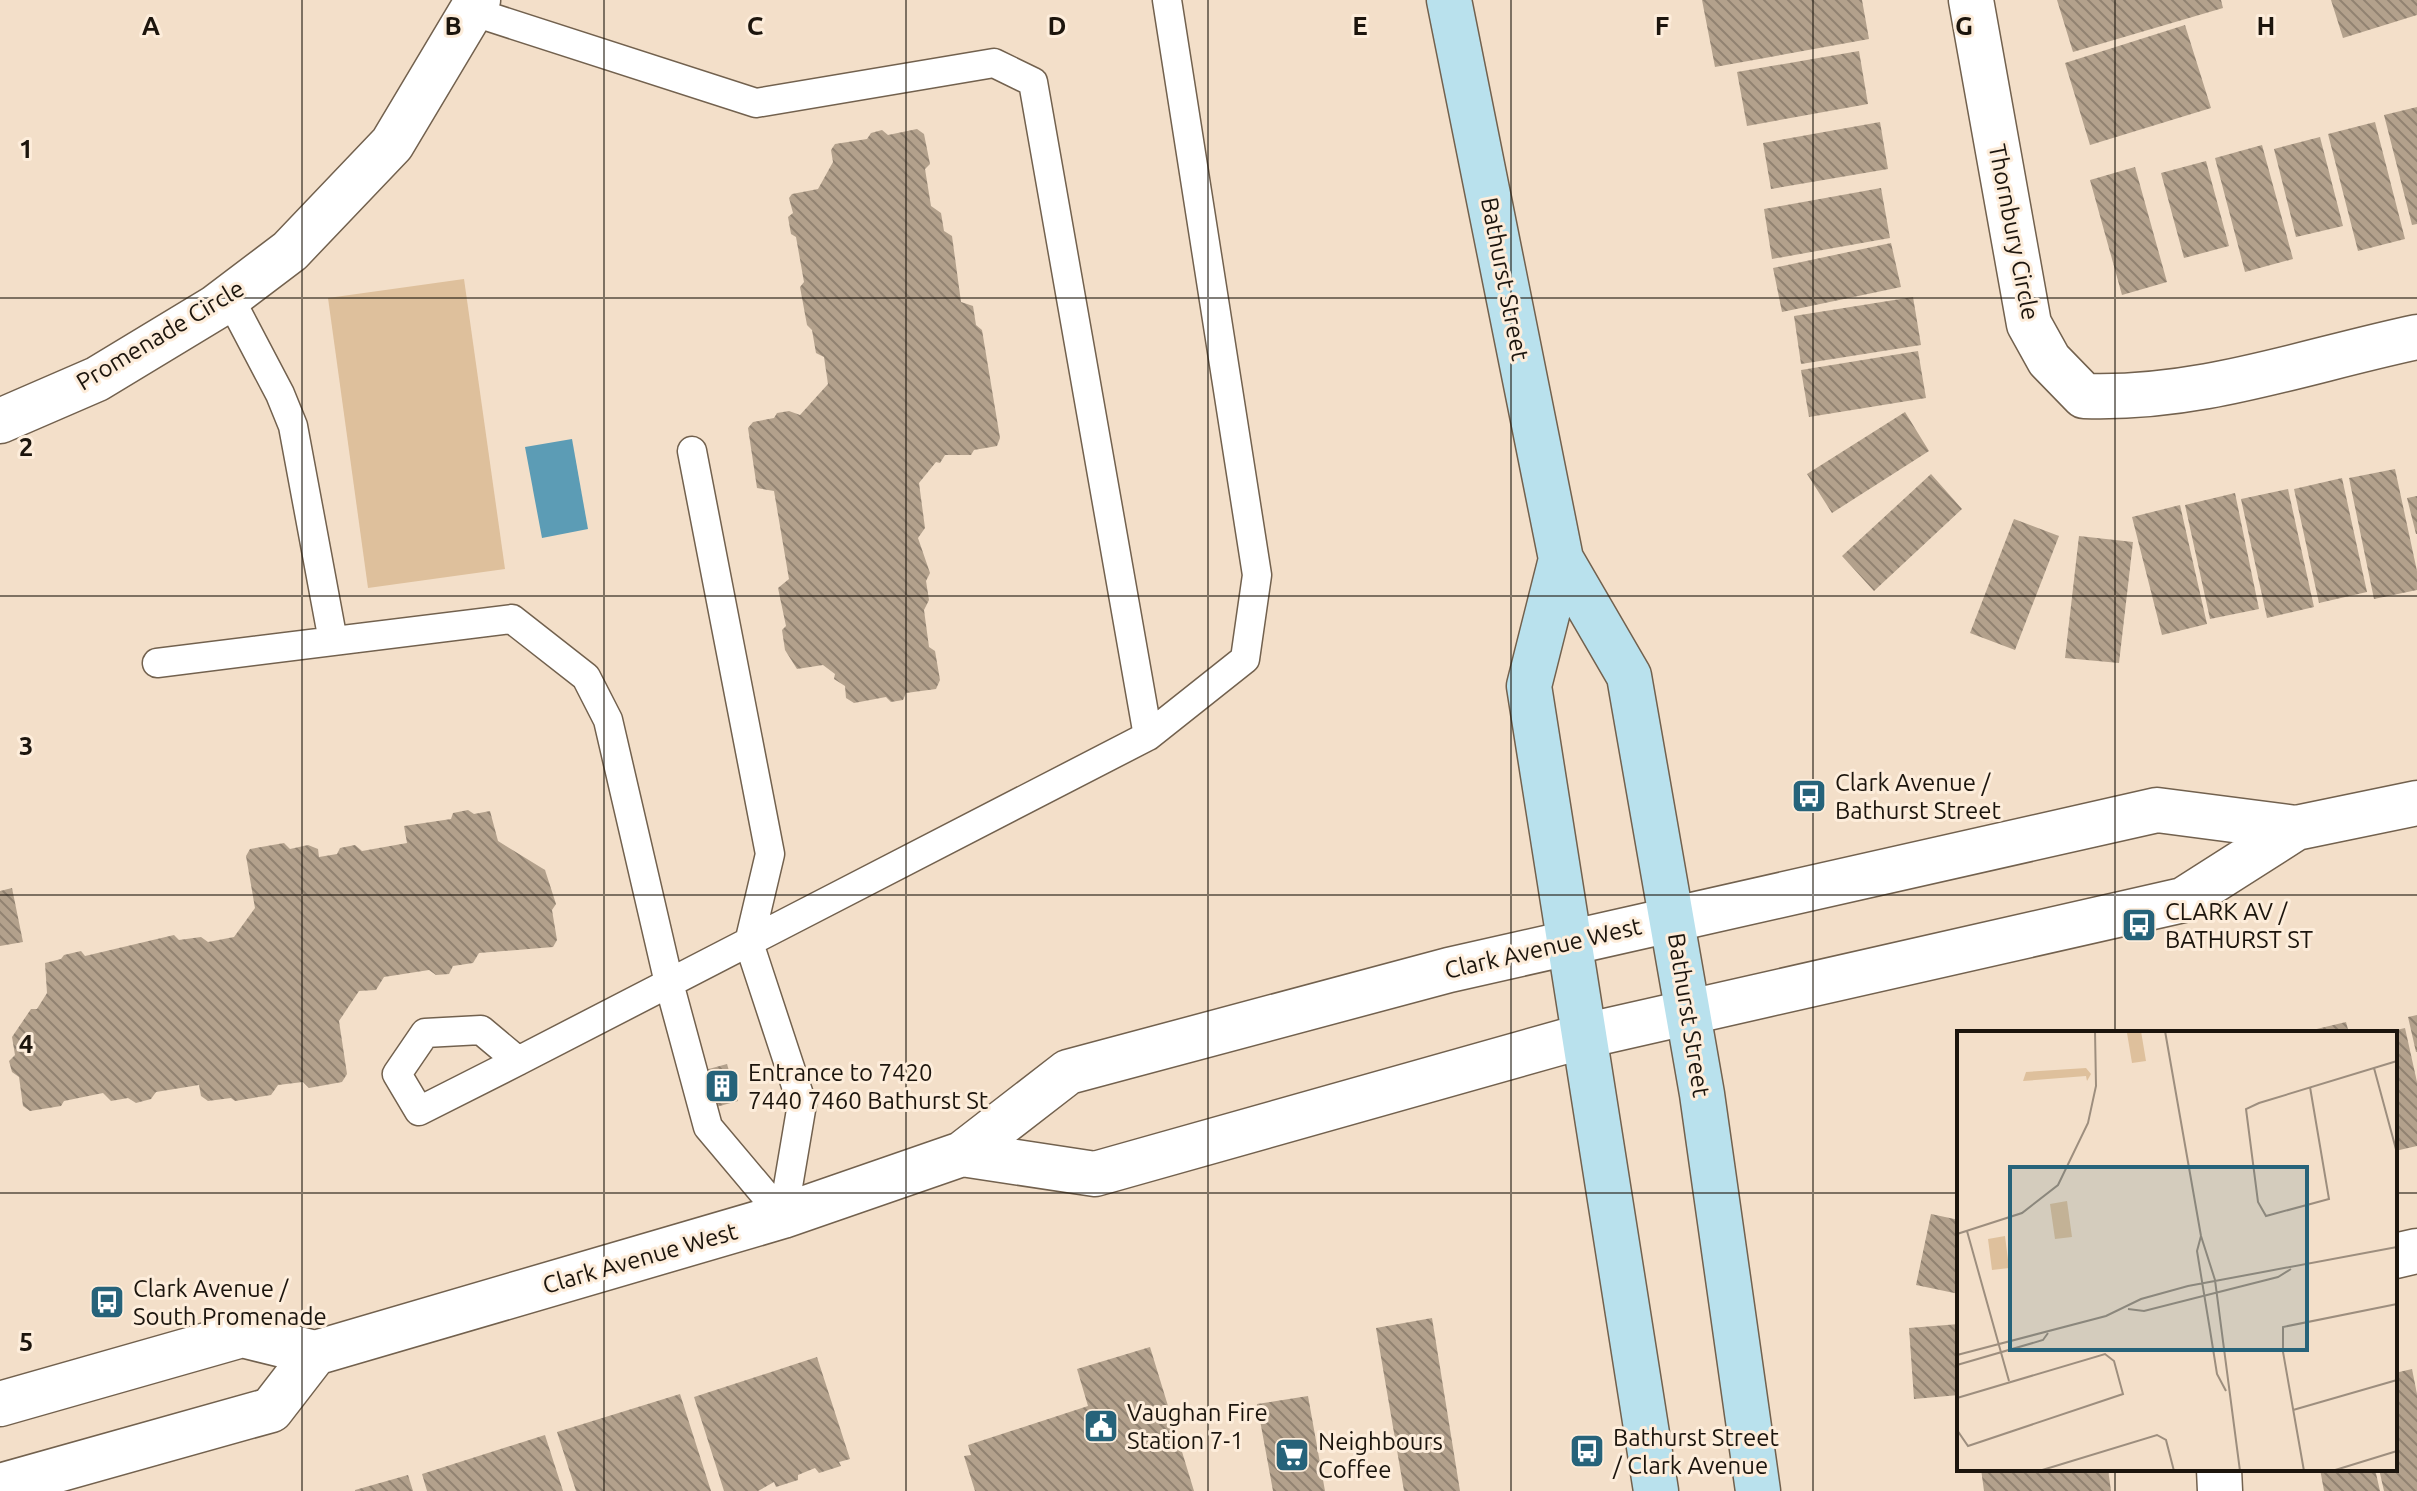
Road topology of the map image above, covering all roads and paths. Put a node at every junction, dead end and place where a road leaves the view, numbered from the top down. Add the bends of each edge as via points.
1 (1167, 0) edge
2 (1449, 0) edge
3 (1971, 0) edge
4 (475, 5) edge
5 (229, 297) junction
6 (2417, 337) edge
7 (0, 421) edge
8 (692, 451) dead end
9 (1561, 559) junction
10 (333, 641) junction
11 (157, 663) dead end
12 (1148, 736) junction
13 (2417, 803) edge
14 (2296, 828) junction
15 (1673, 917) junction
16 (749, 943) junction
17 (1569, 943) junction
18 (669, 983) junction
19 (1687, 1013) junction
20 (1584, 1036) junction
21 (518, 1061) dead end
22 (962, 1154) junction
23 (783, 1216) junction
24 (2417, 1251) edge
25 (2397, 1256) edge
26 (315, 1353) junction
27 (0, 1404) edge
28 (2219, 1471) edge
29 (0, 1486) edge
30 (1656, 1491) edge
31 (1758, 1491) edge
32 (2220, 1491) edge

1 - 12 lane via 1257,575 1245,659
2 - 9 main road, Bathurst Street
3 - 6 street, Thornbury Circle via 2029,324 2049,360 2084,396 2149,397 2228,384
4 - 5 street, Promenade Circle via 392,144 290,251
4 - 12 lane via 756,103 994,63 1033,82
5 - 7 street, Promenade Circle via 97,379
5 - 10 lane via 293,426
8 - 16 lane via 770,854
9 - 15 main road, Bathurst Street via 1629,676
9 - 17 main road, Bathurst Street via 1529,686
10 - 11 lane
10 - 18 lane via 512,619 586,677 608,720
12 - 16 lane
13 - 14 street, Clark Avenue West
14 - 15 street, Clark Avenue West via 2157,810
14 - 19 street, Clark Avenue West via 2183,900
15 - 17 street, Clark Avenue West
15 - 19 main road, Bathurst Street
16 - 18 lane
16 - 23 lane via 802,1104
17 - 20 main road, Bathurst Street
17 - 22 street, Clark Avenue West via 1068,1072
18 - 21 lane
18 - 23 lane via 708,1127
19 - 20 street, Clark Avenue West
19 - 31 main road, Bathurst Street
20 - 22 street, Clark Avenue West via 1095,1174
20 - 30 main road, Bathurst Street
22 - 23 street, Clark Avenue West
23 - 26 street, Clark Avenue West
24 - 25 street
26 - 27 street via 242,1335
26 - 29 street via 271,1410
28 - 32 street

